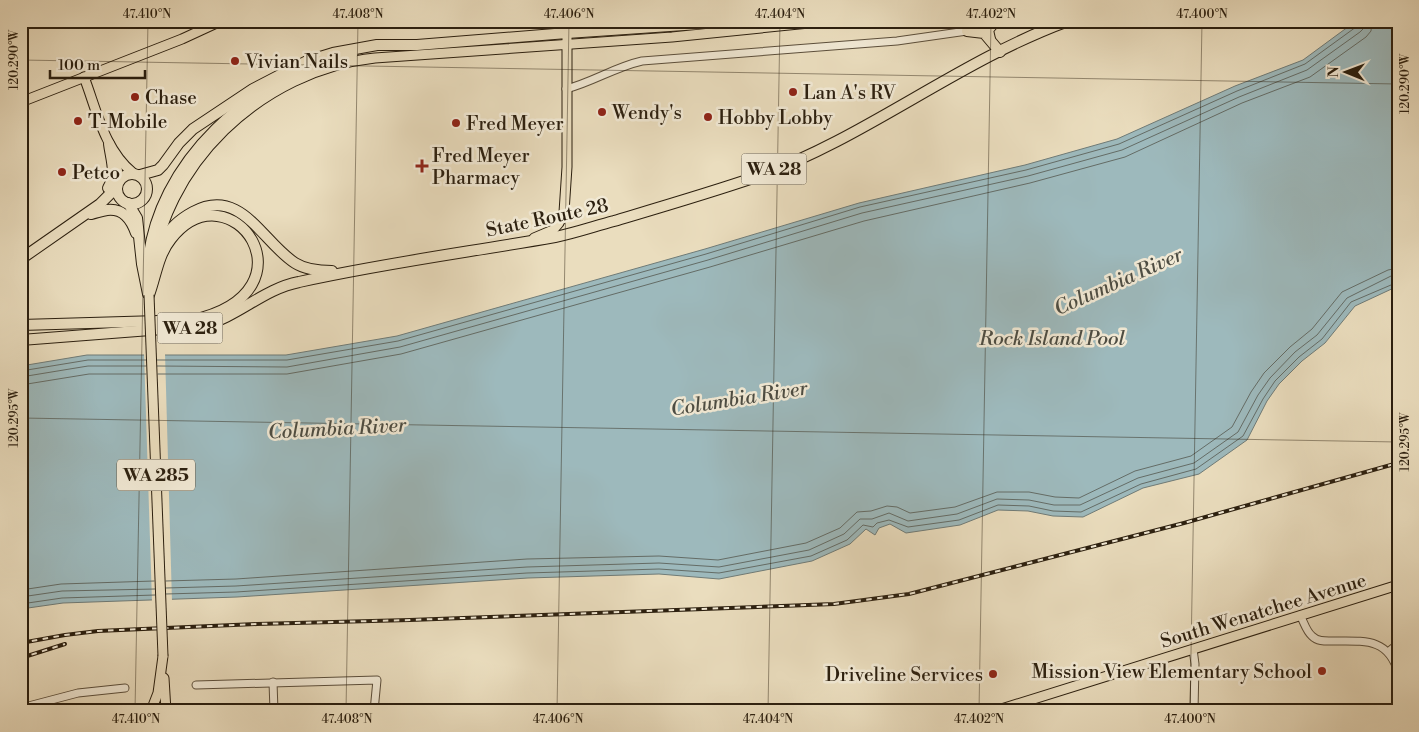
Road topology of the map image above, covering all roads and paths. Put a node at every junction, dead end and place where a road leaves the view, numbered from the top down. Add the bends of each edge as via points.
1 (221, 21) edge
2 (567, 21) edge
3 (743, 21) edge
4 (830, 21) edge
5 (1006, 21) edge
6 (1068, 21) edge
7 (993, 24) junction
8 (967, 31) junction
9 (567, 33) junction
10 (990, 39) junction
11 (567, 44) junction
12 (1000, 52) junction
13 (84, 77) junction
14 (566, 89) junction
15 (21, 102) edge
16 (248, 102) junction
17 (111, 148) junction
18 (136, 174) junction
19 (118, 184) junction
20 (126, 202) junction
21 (100, 204) junction
22 (85, 215) junction
23 (529, 240) junction
24 (140, 245) junction
25 (21, 259) edge
26 (347, 271) junction
27 (149, 295) junction
28 (21, 325) edge
29 (21, 340) edge
30 (1398, 585) edge
31 (1300, 616) junction
32 (1398, 644) edge
33 (1193, 648) junction
34 (1388, 652) junction
35 (162, 656) junction
36 (1398, 672) edge
37 (273, 682) junction
38 (196, 685) dead end
39 (125, 688) dead end
40 (25, 709) edge
41 (151, 711) edge
42 (166, 711) edge
43 (274, 711) edge
44 (374, 711) edge
45 (995, 711) edge
46 (1194, 711) edge

1 - 13 main road
2 - 9 main road
3 - 9 highway
4 - 11 main road via 666,38
5 - 7 street
6 - 12 highway, State Route 28 / WA 28 via 1029,36
7 - 8 street
7 - 10 highway via 988,30
8 - 10 highway via 981,32
8 - 14 street via 894,41 642,61
9 - 11 main road
9 - 16 highway via 417,45 377,45 332,53 306,61
10 - 12 highway
11 - 14 main road
11 - 16 main road via 355,60 302,77
12 - 23 highway, State Route 28 / WA 28 via 822,149 757,176 634,215 557,236
13 - 15 main road
13 - 17 main road
14 - 23 main road via 564,212 554,230
16 - 18 highway via 193,129 158,170
16 - 27 main road, WA 285 via 220,124 202,144 167,195 149,247 146,274
17 - 18 main road via 125,167
17 - 19 main road via 119,173
17 - 22 highway via 113,178
18 - 19 highway via 125,175
18 - 20 highway via 147,184 146,195 139,202
19 - 20 highway via 120,197
19 - 21 highway
20 - 21 highway
20 - 24 highway via 137,218
21 - 22 highway
22 - 24 highway via 111,210 121,212 128,216
22 - 25 highway
23 - 26 highway, State Route 28 / WA 28
24 - 27 highway
26 - 27 highway via 320,271 297,264 242,214 227,207 210,206 190,213 167,233 160,248
26 - 29 highway, State Route 28 / WA 28 via 285,285 225,319 202,326
27 - 28 highway via 165,248 190,222 210,216 228,219 245,228 255,243 258,270 250,288 227,309 208,317
27 - 35 main road, WA 285, bridge
30 - 31 main road, South Wenatchee Avenue
31 - 33 main road, South Wenatchee Avenue
31 - 34 street via 1313,637 1322,641 1367,642
32 - 34 street
33 - 45 main road, South Wenatchee Avenue
33 - 46 street
34 - 36 street
35 - 41 main road via 158,693
35 - 42 main road, WA 285
37 - 38 street
37 - 43 street
37 - 44 street via 377,680
39 - 40 street via 78,693

